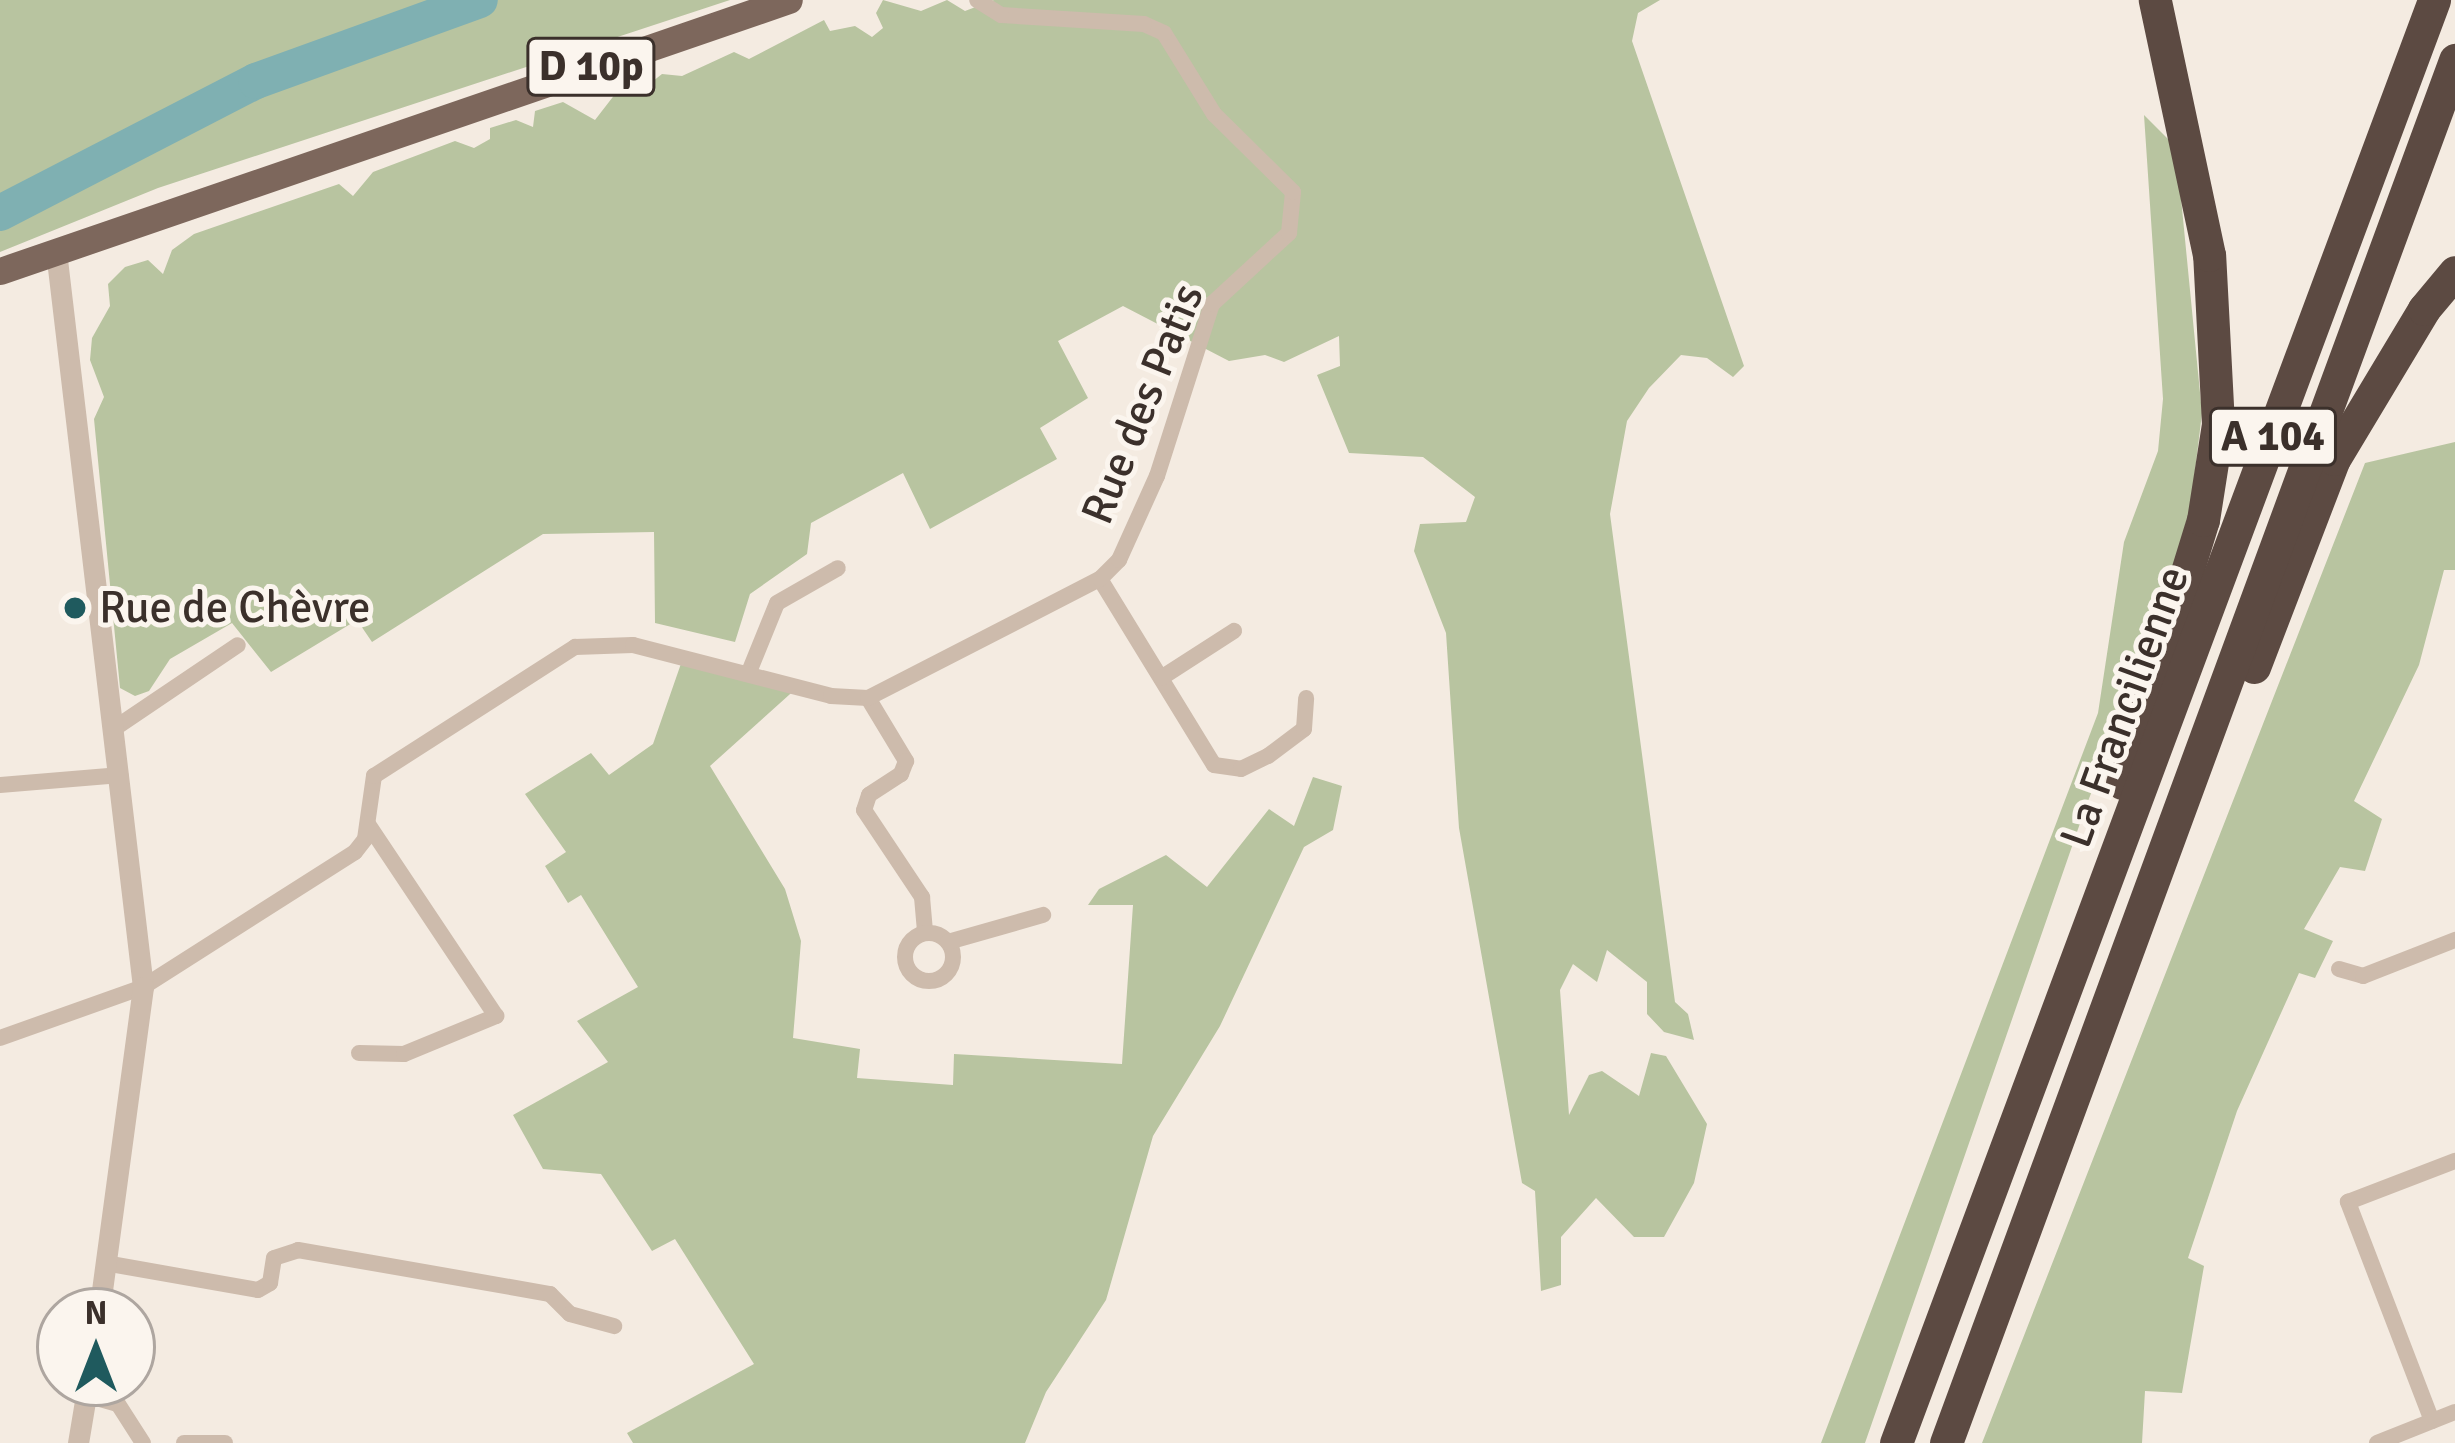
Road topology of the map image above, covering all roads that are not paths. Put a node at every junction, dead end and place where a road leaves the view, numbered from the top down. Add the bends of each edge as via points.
1 (789, 0) edge
2 (976, 0) edge
3 (2156, 0) edge
4 (2434, 0) edge
5 (2455, 60) edge
6 (56, 250) junction
7 (0, 271) edge
8 (2455, 272) edge
9 (838, 568) dead end
10 (1100, 579) junction
11 (1234, 631) dead end
12 (238, 645) dead end
13 (748, 672) junction
14 (1161, 678) junction
15 (868, 698) junction
16 (1306, 698) dead end
17 (2212, 717) junction
18 (115, 728) junction
19 (121, 775) junction
20 (0, 785) edge
21 (368, 824) junction
22 (2111, 874) junction
23 (1043, 915) dead end
24 (925, 933) junction
25 (2455, 940) edge
26 (948, 942) junction
27 (2339, 969) dead end
28 (143, 987) junction
29 (0, 1038) edge
30 (359, 1053) dead end
31 (2455, 1161) edge
32 (106, 1263) junction
33 (102, 1287) edge
34 (614, 1325) dead end
35 (84, 1407) edge
36 (120, 1407) edge
37 (2455, 1412) edge
38 (2432, 1420) junction
39 (78, 1443) edge
40 (143, 1443) edge
41 (184, 1443) edge
42 (225, 1443) edge
43 (1896, 1443) edge
44 (1946, 1443) edge
45 (2377, 1443) edge

1 - 6 main road, D 10p
2 - 10 street, Rue des Patis via 1001,15 1164,32 1214,114 1283,176 1295,204 1289,233 1221,290 1140,524
3 - 22 highway via 2210,255 2218,424 2203,520 2109,823
4 - 22 highway, La Francilienne / A 104
5 - 17 highway, La Francilienne / A 104
6 - 7 main road, D 10p
6 - 18 street
8 - 17 highway via 2424,309 2334,460 2244,693
9 - 13 street via 776,603
10 - 14 street
10 - 15 street, Rue des Patis
11 - 14 street
12 - 18 street
13 - 15 street
13 - 21 street via 633,645 575,646 384,766 369,784
14 - 16 street via 1214,765 1231,770 1251,767 1304,729
15 - 24 street via 906,761 901,774 868,795 864,810 922,897
17 - 44 highway, La Francilienne / A 104
18 - 19 street
19 - 20 street
19 - 28 street
21 - 28 street via 356,852
21 - 30 street via 496,1016 404,1054
22 - 43 highway, La Francilienne / A 104
23 - 26 street
24 - 26 street
24 - 26 street via 905,955 921,980 949,971
25 - 27 street via 2363,976
28 - 29 street
28 - 32 street
31 - 38 street via 2348,1202
32 - 33 street
32 - 34 street via 258,1290 269,1283 274,1258 298,1250 550,1294 570,1314
35 - 39 street
36 - 40 street
37 - 38 street
38 - 45 street
41 - 42 street

